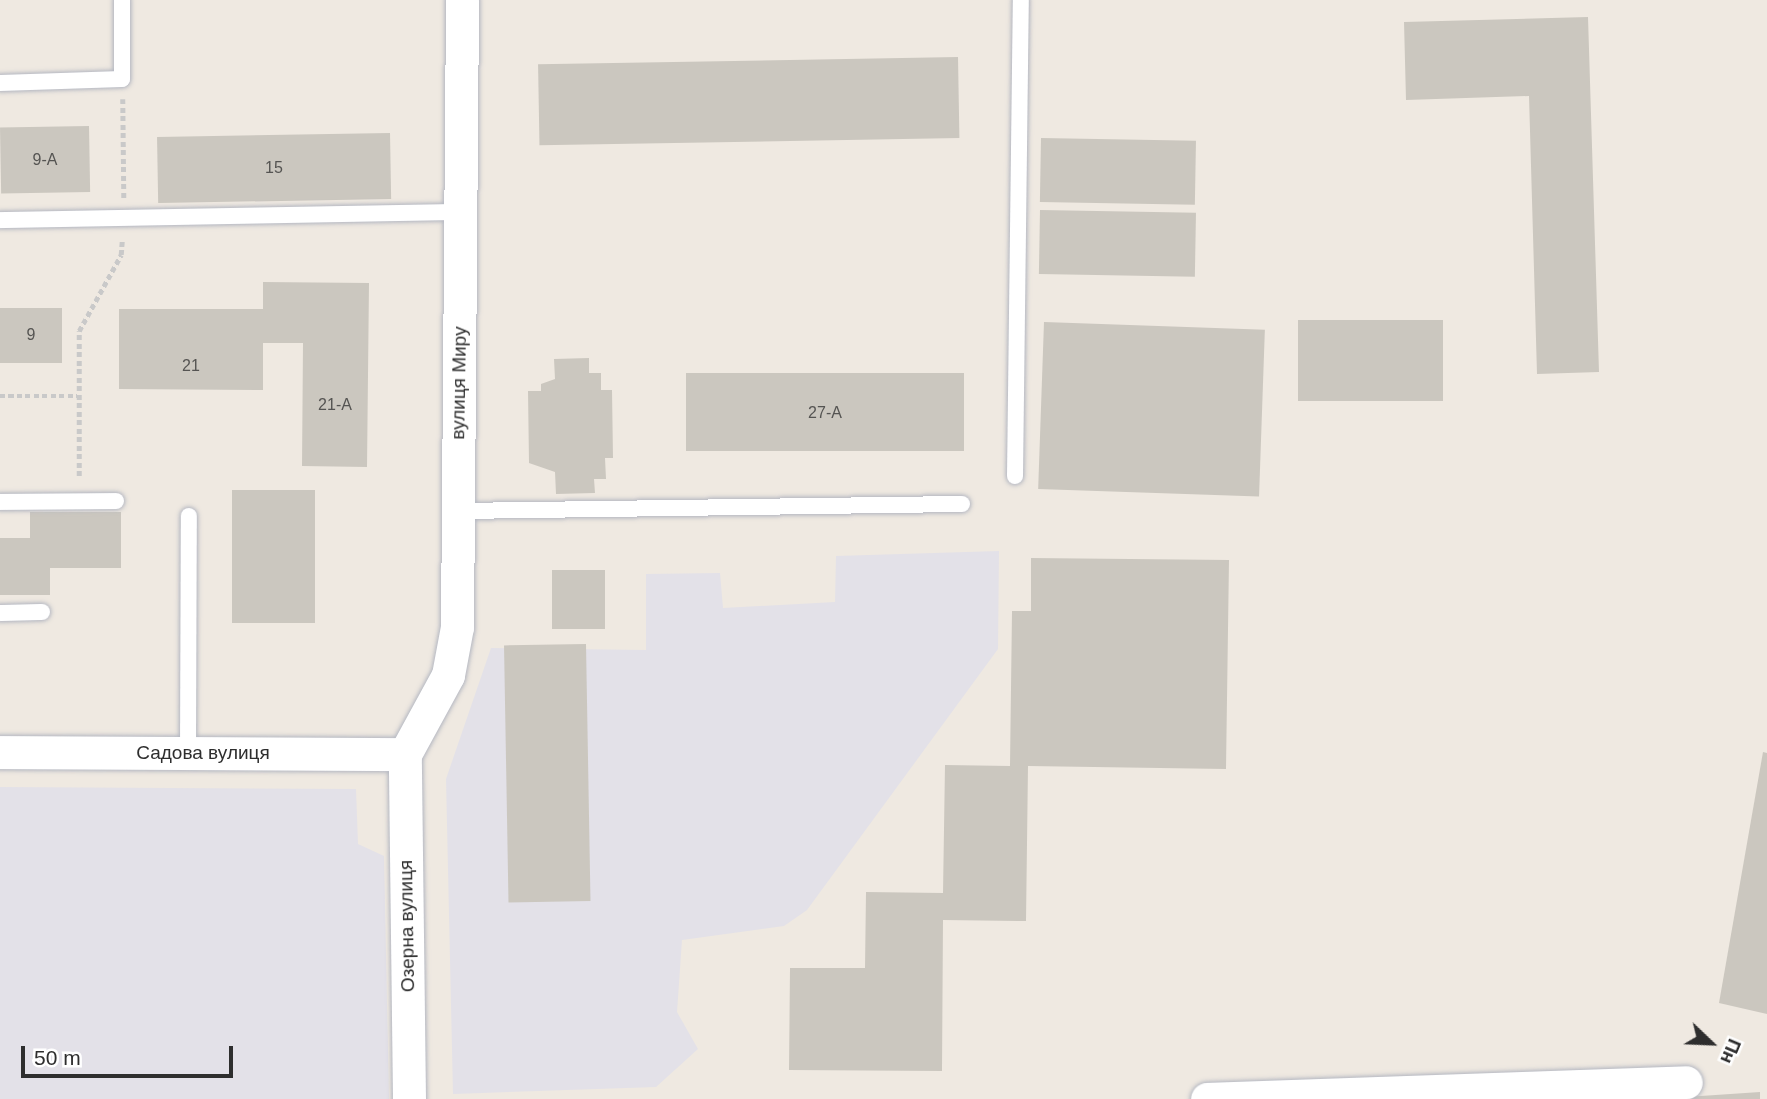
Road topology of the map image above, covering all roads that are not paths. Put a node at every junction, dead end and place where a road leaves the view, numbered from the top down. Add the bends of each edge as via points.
1 (122, 0) edge
2 (462, 0) edge
3 (1021, 0) edge
4 (0, 83) edge
5 (461, 212) junction
6 (0, 220) edge
7 (1015, 476) dead end
8 (116, 501) dead end
9 (0, 502) edge
10 (962, 504) dead end
11 (458, 511) junction
12 (189, 516) dead end
13 (42, 612) dead end
14 (0, 613) edge
15 (0, 752) edge
16 (188, 753) junction
17 (405, 754) junction
18 (1686, 1082) dead end
19 (1281, 1098) edge
20 (410, 1099) edge
21 (1207, 1099) edge

1 - 4 lane via 122,79
2 - 5 street, вулиця Миру
3 - 7 lane
5 - 6 lane
5 - 11 street, вулиця Миру
8 - 9 lane
10 - 11 lane
11 - 17 street, вулиця Миру via 457,627 447,674
12 - 16 lane
13 - 14 lane
15 - 16 street, Садова вулиця
16 - 17 street, Садова вулиця
17 - 20 street, Озерна вулиця
18 - 19 street
19 - 21 street

